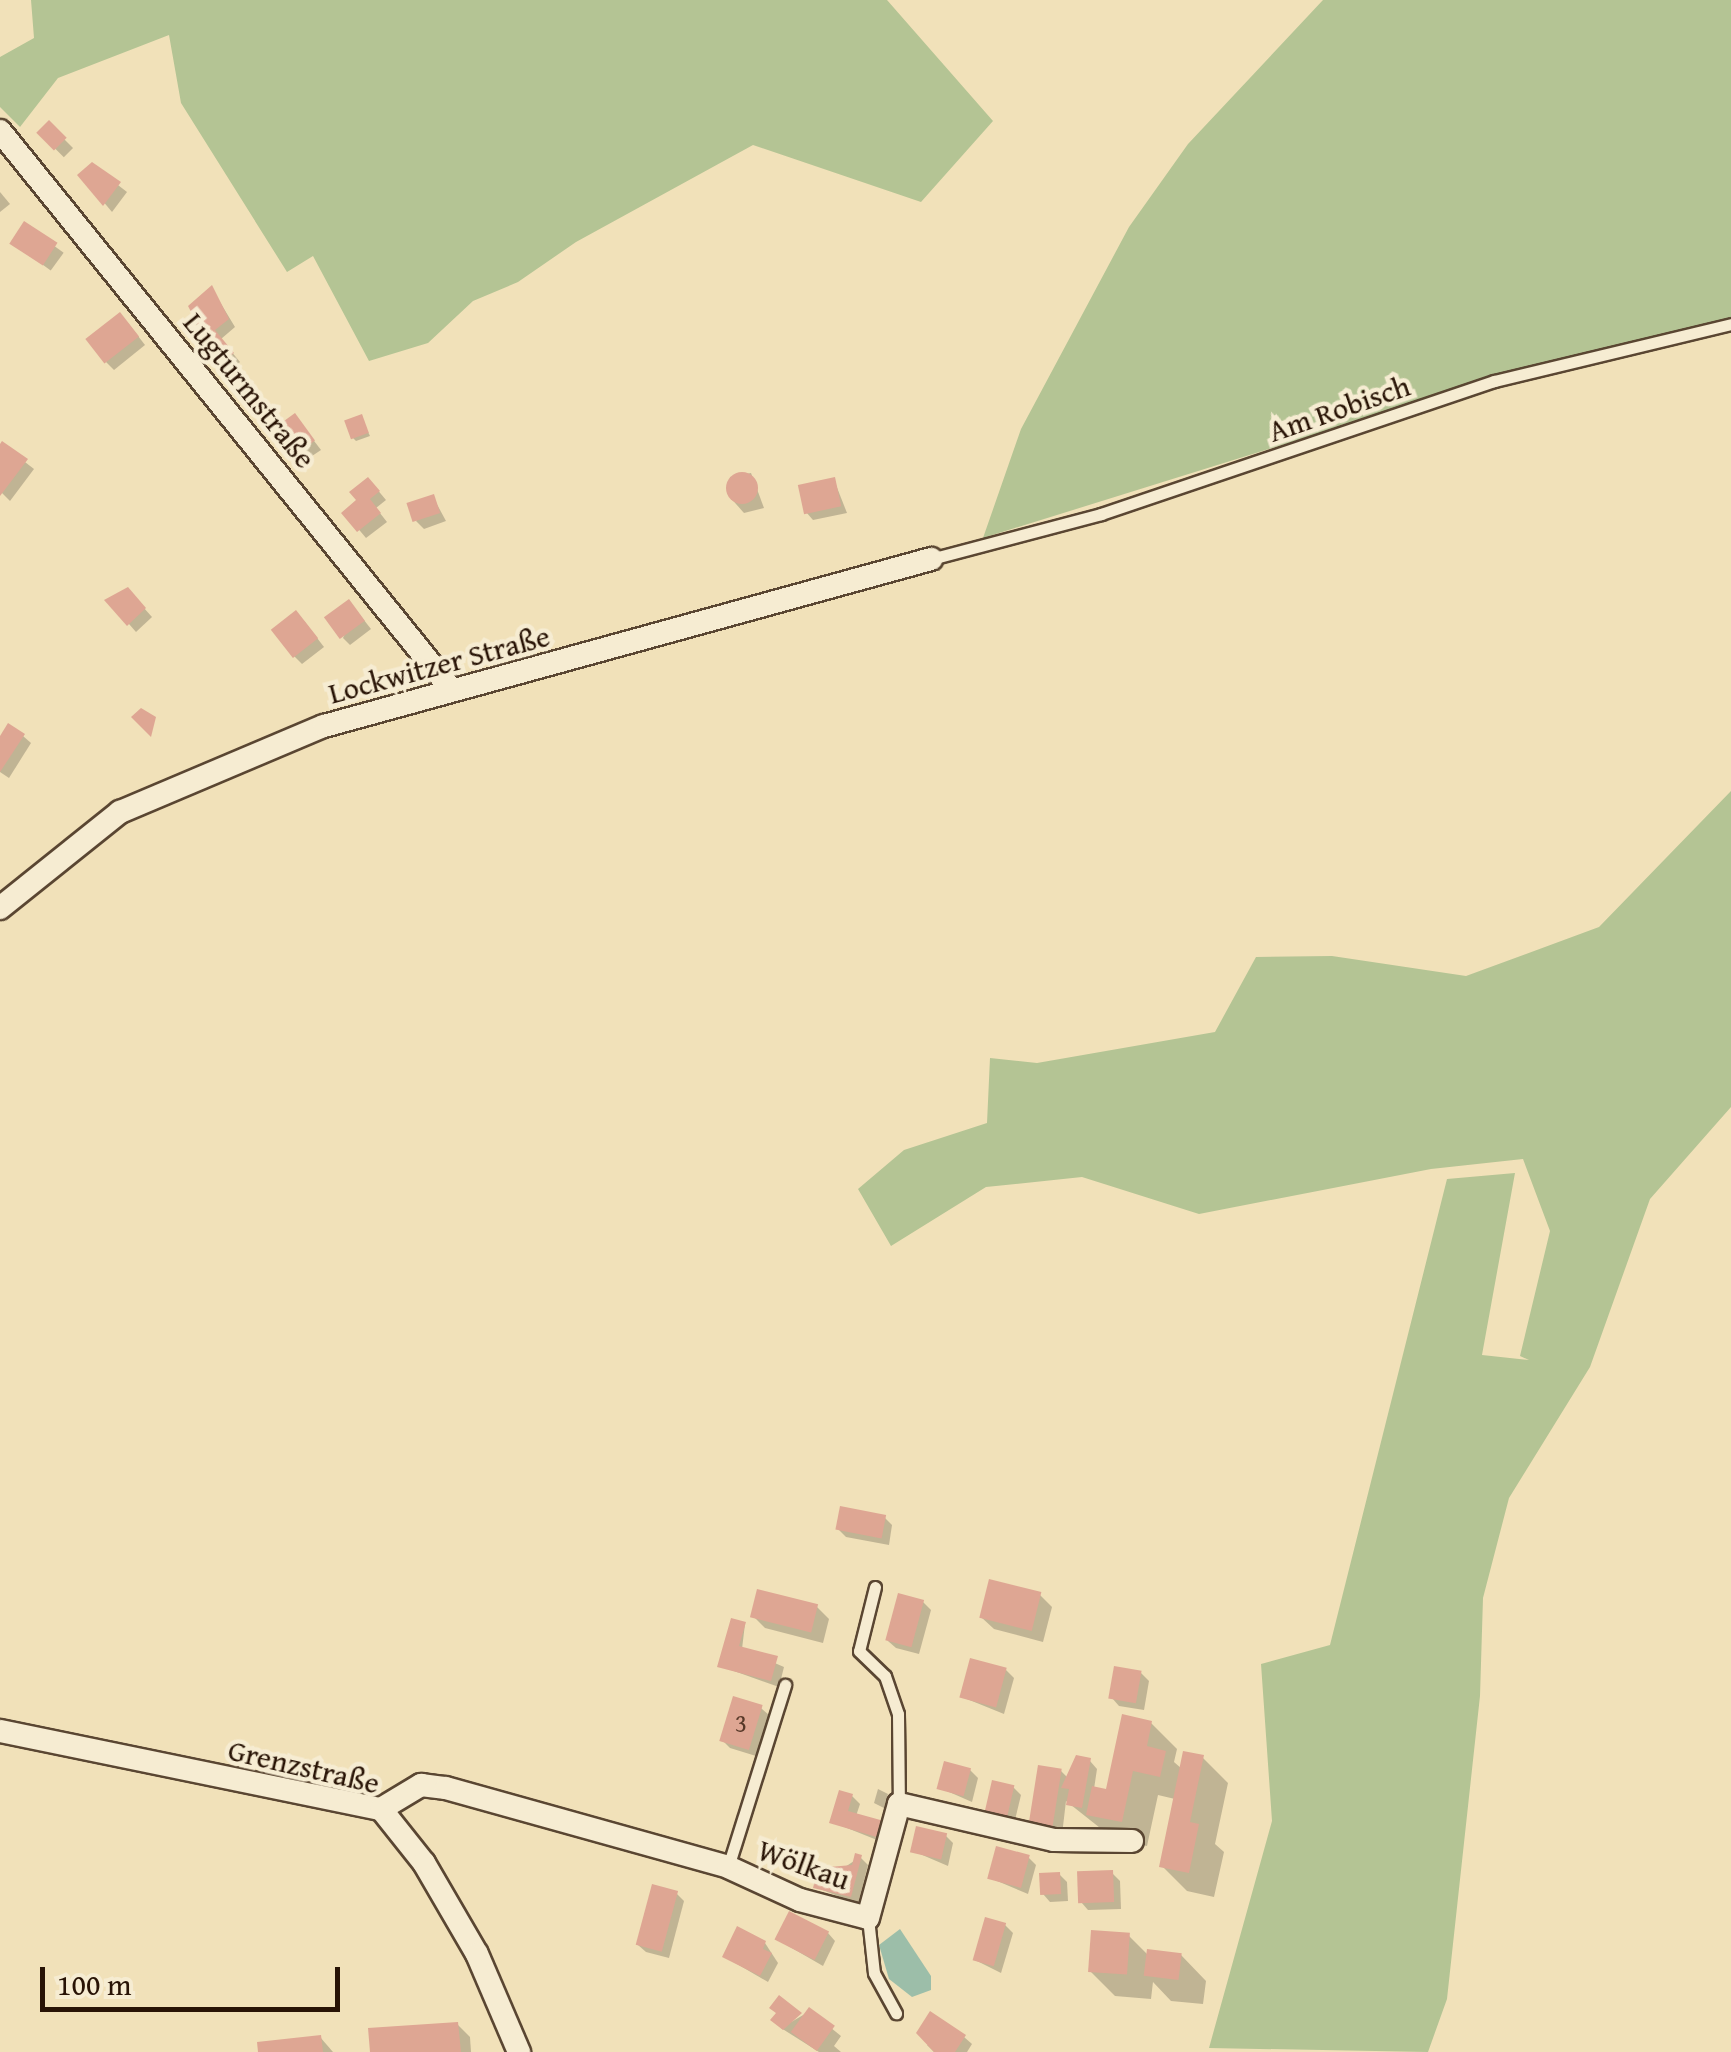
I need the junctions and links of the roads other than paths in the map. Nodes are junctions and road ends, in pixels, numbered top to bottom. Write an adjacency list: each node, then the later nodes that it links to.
1 (0, 131): 4 (street, Lugturmstraße)
2 (1731, 324): 3 (lane, Am Robisch)
3 (931, 559): 4 (street, Lockwitzer Straße)
4 (451, 689): 5 (street, Lockwitzer Straße)
5 (0, 908)
6 (875, 1587): 9 (lane)
7 (786, 1685): 12 (lane)
8 (0, 1731): 10 (street, Grenzstraße)
9 (898, 1804): 11 (street); 13 (street, Wölkau)
10 (382, 1810): 12 (street, Wölkau); 15 (street, Grenzstraße)
11 (1132, 1841)
12 (728, 1867): 13 (street, Wölkau)
13 (868, 1918): 14 (lane)
14 (896, 2013)
15 (519, 2052)

